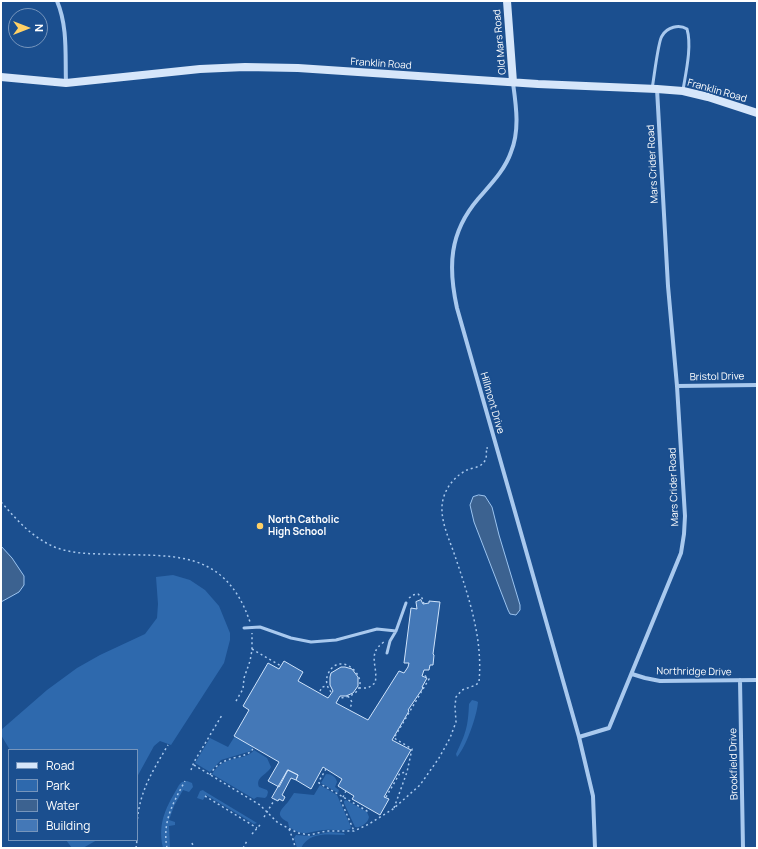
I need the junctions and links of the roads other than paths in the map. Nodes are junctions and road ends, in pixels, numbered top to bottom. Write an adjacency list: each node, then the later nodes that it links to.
1 (57, 1): 5 (street)
2 (507, 1): 4 (street, Old Mars Road)
3 (2, 75): 5 (street, Franklin Road)
4 (513, 82): 5 (street, Franklin Road); 6 (street, Franklin Road); 18 (street, Hillmont Drive)
5 (66, 83)
6 (655, 89): 7 (street, Franklin Road); 7 (lane); 10 (street, Mars Crider Road)
7 (682, 91): 8 (street, Franklin Road)
8 (757, 113)
9 (757, 384): 10 (street, Bristol Drive)
10 (677, 386): 15 (street, Mars Crider Road)
11 (406, 603): 13 (lane)
12 (244, 628): 13 (lane)
13 (396, 631): 14 (lane)
14 (387, 654)
15 (632, 674): 16 (street, Northridge Drive); 18 (street, Mars Crider Road)
16 (740, 680): 17 (street, Northridge Drive); 20 (street, Brookfield Drive)
17 (757, 680)
18 (580, 737): 19 (street)
19 (595, 848)
20 (744, 848)

